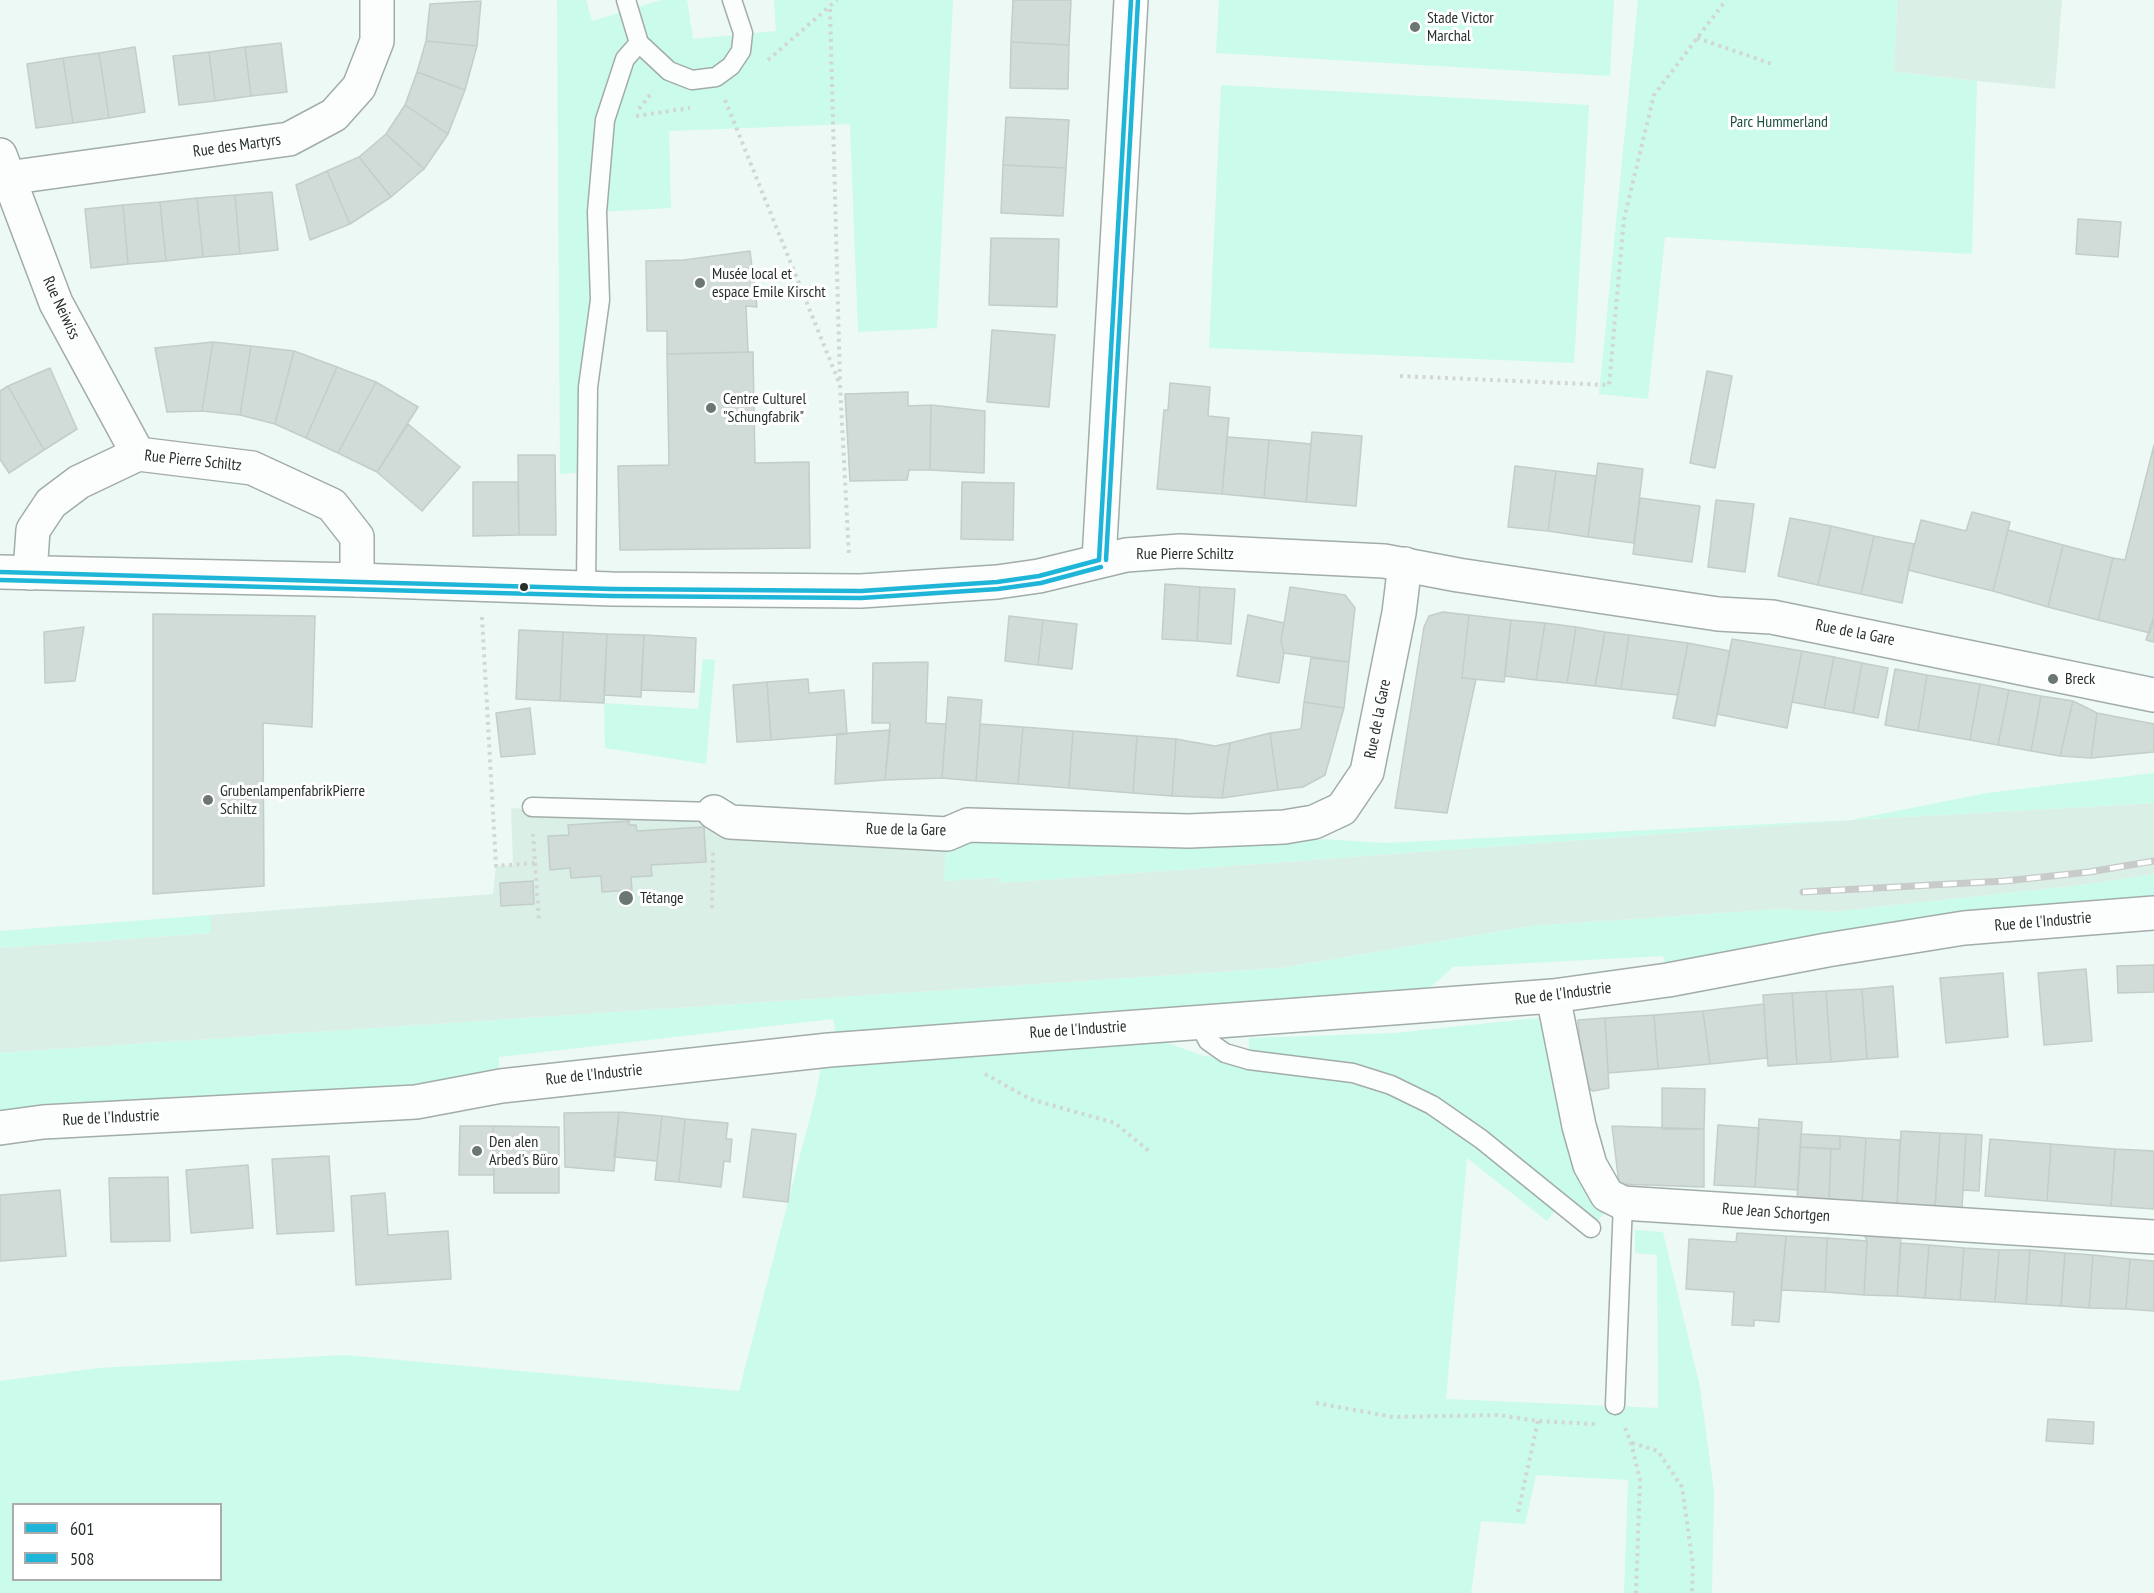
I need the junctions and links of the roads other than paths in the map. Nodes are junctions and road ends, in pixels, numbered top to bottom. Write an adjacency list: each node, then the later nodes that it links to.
1 (377, 0): 6 (street, Rue des Martyrs)
2 (626, 0): 5 (lane)
3 (732, 0): 5 (lane)
4 (1131, 0): 8 (street)
5 (639, 43): 12 (lane)
6 (4, 166): 7 (street, Rue Neiwiss)
7 (138, 454): 10 (street, Rue Pierre Schiltz); 11 (street, Rue Pierre Schiltz)
8 (1099, 560): 9 (street, Rue Pierre Schiltz); 12 (street, Rue Pierre Schiltz)
9 (1405, 564): 13 (street, Rue de la Gare); 15 (street, Rue de la Gare)
10 (15, 573): 11 (street, Rue Pierre Schiltz)
11 (357, 580): 12 (street, Rue Pierre Schiltz)
12 (586, 588)
13 (2154, 695)
14 (532, 807): 15 (lane, Rue de la Gare)
15 (719, 815)
16 (2154, 913): 17 (street, Rue de l'Industrie)
17 (1553, 996): 18 (street, Rue de l'Industrie); 20 (street)
18 (1198, 1022): 19 (street, Rue de l'Industrie); 21 (lane)
19 (0, 1128)
20 (1623, 1203): 22 (street, Rue Jean Schortgen); 23 (lane)
21 (1591, 1228)
22 (2154, 1237)
23 (1615, 1405)

